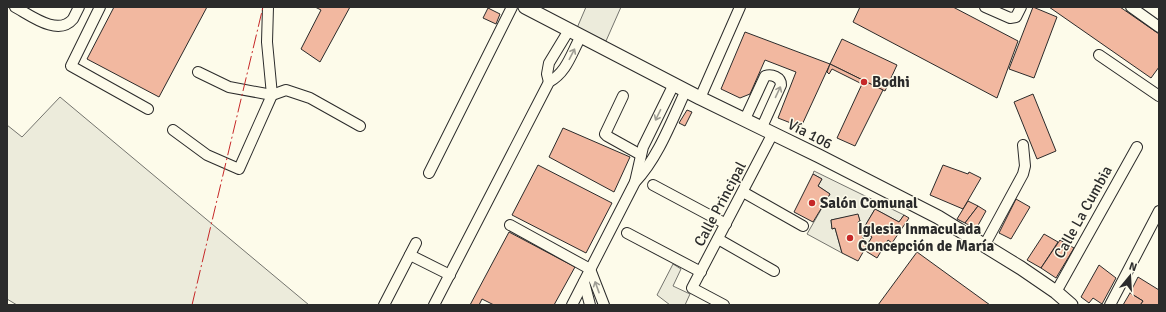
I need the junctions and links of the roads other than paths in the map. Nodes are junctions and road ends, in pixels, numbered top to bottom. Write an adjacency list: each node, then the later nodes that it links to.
1 (15, 7): 2 (street)
2 (79, 7)
3 (100, 7): 23 (street)
4 (268, 7): 19 (street)
5 (512, 7): 31 (street)
6 (525, 7): 12 (main road, Vía 106)
7 (740, 7): 22 (street)
8 (985, 7): 9 (street)
9 (1022, 7)
10 (1131, 7): 11 (street)
11 (1159, 27)
12 (569, 30): 13 (main road, Vía 106); 16 (street)
13 (581, 36): 16 (street, one-way to 13); 17 (main road, Vía 106)
14 (1099, 55): 21 (street)
15 (198, 72): 19 (street)
16 (549, 82): 47 (street)
17 (674, 84): 18 (main road, Vía 106); 30 (street, one-way to 30)
18 (686, 90): 22 (main road, Vía 106); 32 (street)
19 (272, 95): 25 (street); 26 (street)
20 (623, 96): 30 (street)
21 (1159, 96)
22 (700, 98): 24 (main road, Vía 106)
23 (148, 110)
24 (745, 119): 27 (main road, Vía 106); 27 (street, Calle Principal, one-way to 24)
25 (360, 126)
26 (173, 130)
27 (767, 130): 34 (street, Calle Principal); 42 (main road, Vía 106)
28 (1022, 145): 42 (street)
29 (1137, 147): 49 (street, Calle La Cumbia)
30 (641, 155): 32 (street)
31 (429, 173)
32 (635, 182): 44 (street)
33 (653, 185): 36 (street)
34 (743, 192): 36 (street, Calle Principal); 38 (street)
35 (1159, 211): 57 (street)
36 (726, 224): 40 (street, Calle Principal)
37 (510, 225): 44 (street)
38 (803, 226)
39 (627, 233): 46 (street)
40 (718, 239): 45 (street); 46 (street, Calle Principal)
41 (416, 243): 43 (street)
42 (984, 246): 49 (main road, Vía 106)
43 (410, 255): 47 (street); 50 (street)
44 (590, 269): 48 (street); 54 (street, one-way to 44)
45 (774, 271)
46 (700, 272): 55 (street, Calle Principal)
47 (450, 275): 51 (street)
48 (584, 282): 52 (street); 53 (street)
49 (1056, 292): 56 (main road, Vía 106)
50 (384, 305)
51 (434, 305)
52 (572, 305)
53 (590, 305)
54 (604, 305)
55 (724, 305)
56 (1071, 305)
57 (1110, 305)

